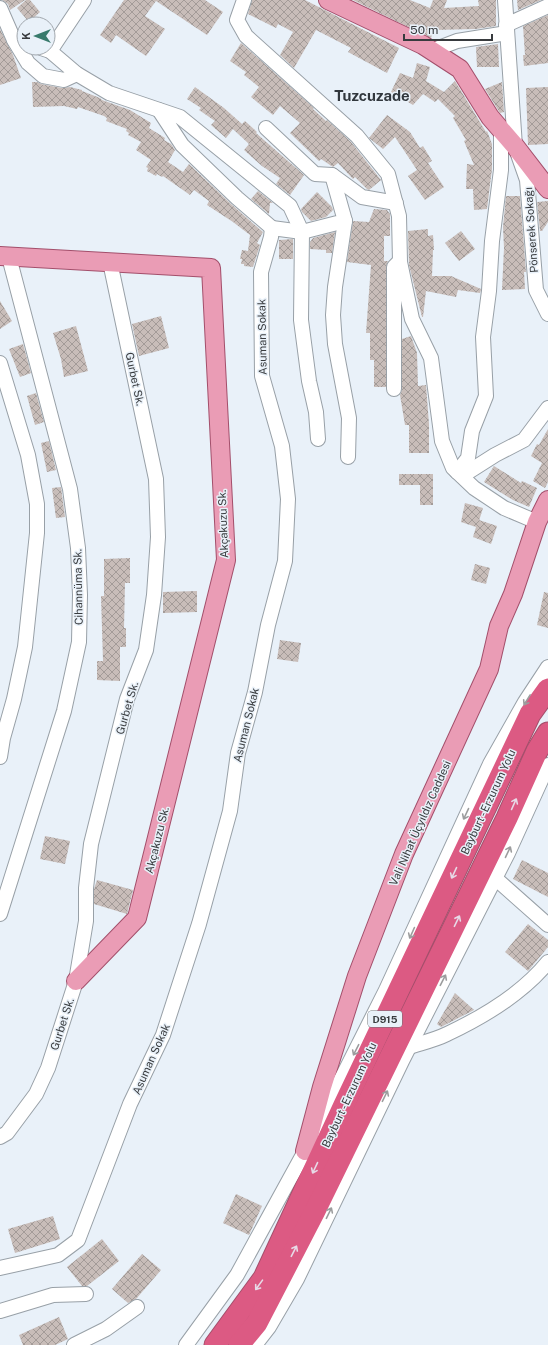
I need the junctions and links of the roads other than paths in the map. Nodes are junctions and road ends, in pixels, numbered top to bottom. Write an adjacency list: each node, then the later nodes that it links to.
1 (84, 0): 9 (street)
2 (244, 0): 20 (street)
3 (328, 0): 10 (main road)
4 (505, 0): 7 (street, Pönserek Sokağı)
5 (548, 6): 7 (street)
6 (0, 8): 8 (street)
7 (506, 29): 10 (street); 17 (street, Pönserek Sokağı)
8 (16, 36)
9 (56, 36)
10 (431, 51): 16 (main road)
11 (25, 56): 13 (street)
12 (55, 56): 13 (street)
13 (77, 74): 14 (street)
14 (159, 110): 22 (street); 23 (street)
15 (266, 128): 18 (street)
16 (501, 131): 17 (main road); 33 (street)
17 (515, 146): 19 (main road); 27 (street, Pönserek Sokağı)
18 (332, 175): 20 (street); 21 (street)
19 (548, 189)
20 (396, 203): 26 (street)
21 (345, 221): 23 (street); 32 (street)
22 (272, 228): 23 (street); 49 (street, Asuman Sokak)
23 (302, 232): 31 (street)
24 (4, 256): 25 (main road, Akçakuzu Sk.); 42 (street, Cihannüma Sk.)
25 (110, 262): 45 (street, Gurbet Sk.); 45 (main road, Akçakuzu Sk.)
26 (400, 262): 29 (street); 33 (street)
27 (548, 314)
28 (0, 363): 39 (street)
29 (394, 389)
30 (548, 408): 33 (street)
31 (318, 439)
32 (348, 457)
33 (459, 474): 35 (street)
34 (548, 500): 35 (main road, Vali Nihat Üçyıldız Caddesi)
35 (536, 522): 48 (main road, Vali Nihat Üçyıldız Caddesi)
36 (548, 667): 48 (street, one-way to 48)
37 (548, 689): 55 (highway, Bayburt - Erzurum Yolu / D915, one-way to 55)
38 (548, 733): 56 (highway, Bayburt - Erzurum Yolu / D915, one-way to 38)
39 (0, 757)
40 (548, 765): 41 (street, one-way to 40)
41 (495, 878): 43 (street); 46 (street, one-way to 41)
42 (0, 914)
43 (548, 925)
44 (548, 962): 46 (street)
45 (76, 981): 47 (street, Gurbet Sk.)
46 (409, 1047): 57 (street, one-way to 46)
47 (0, 1137)
48 (305, 1151): 54 (street)
49 (0, 1268)
50 (86, 1294): 52 (street)
51 (138, 1307): 53 (street)
52 (0, 1311)
53 (74, 1345)
54 (186, 1345)
55 (215, 1345)
56 (239, 1345)
57 (255, 1345)

